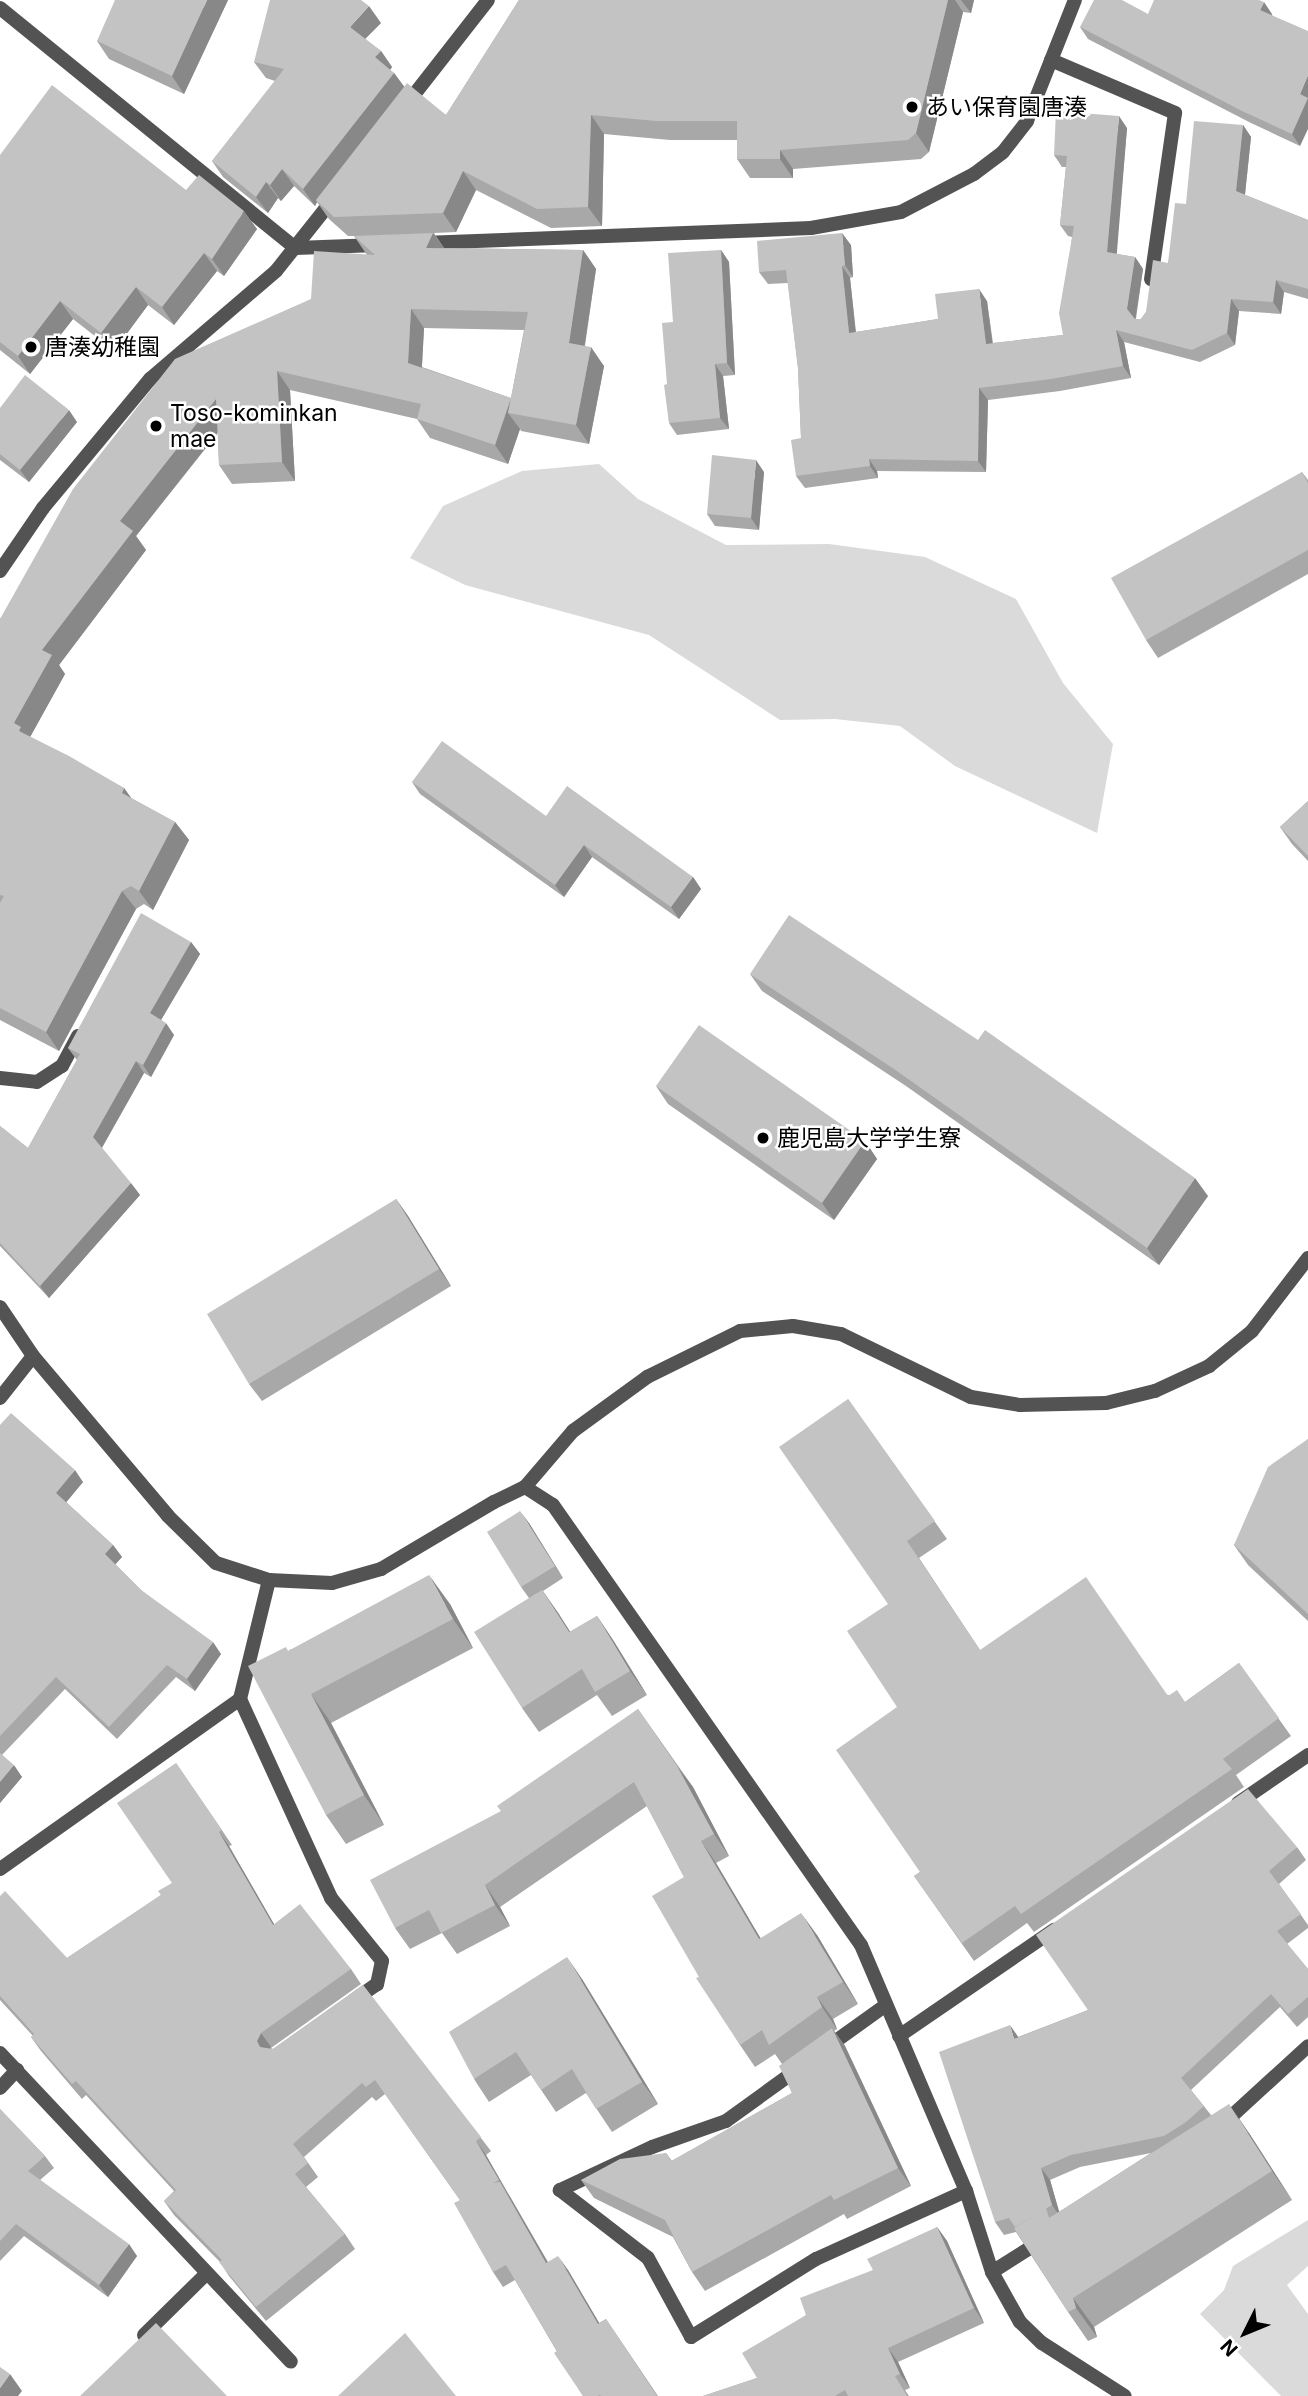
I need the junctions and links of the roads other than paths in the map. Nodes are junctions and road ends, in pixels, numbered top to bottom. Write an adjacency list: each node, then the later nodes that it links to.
1 (488, 0): 5 (street)
2 (1075, 0): 4 (street)
3 (0, 8): 7 (street)
4 (1051, 60): 7 (street); 8 (street)
5 (393, 121)
6 (344, 185): 7 (street)
7 (295, 248): 9 (street)
8 (1149, 296)
9 (0, 571)
10 (87, 1019): 11 (street)
11 (0, 1078)
12 (1308, 1258): 16 (street)
13 (0, 1307): 14 (street)
14 (33, 1356): 15 (street); 17 (street)
15 (0, 1398)
16 (525, 1487): 17 (street); 23 (street)
17 (269, 1580): 18 (street)
18 (240, 1699): 21 (street); 24 (street)
19 (1308, 1755): 20 (street)
20 (1228, 1810)
21 (0, 1869)
22 (1070, 1919): 25 (street)
23 (886, 2005): 25 (street); 31 (street)
24 (344, 2008)
25 (899, 2036): 31 (street)
26 (1308, 2046): 30 (street)
27 (0, 2053): 28 (street)
28 (17, 2070): 29 (street); 34 (street)
29 (0, 2088)
30 (1209, 2136)
31 (966, 2191): 33 (street)
32 (1062, 2229): 33 (street)
33 (992, 2272): 37 (street)
34 (205, 2275): 35 (street); 36 (street)
35 (129, 2349)
36 (291, 2362)
37 (1125, 2396)

